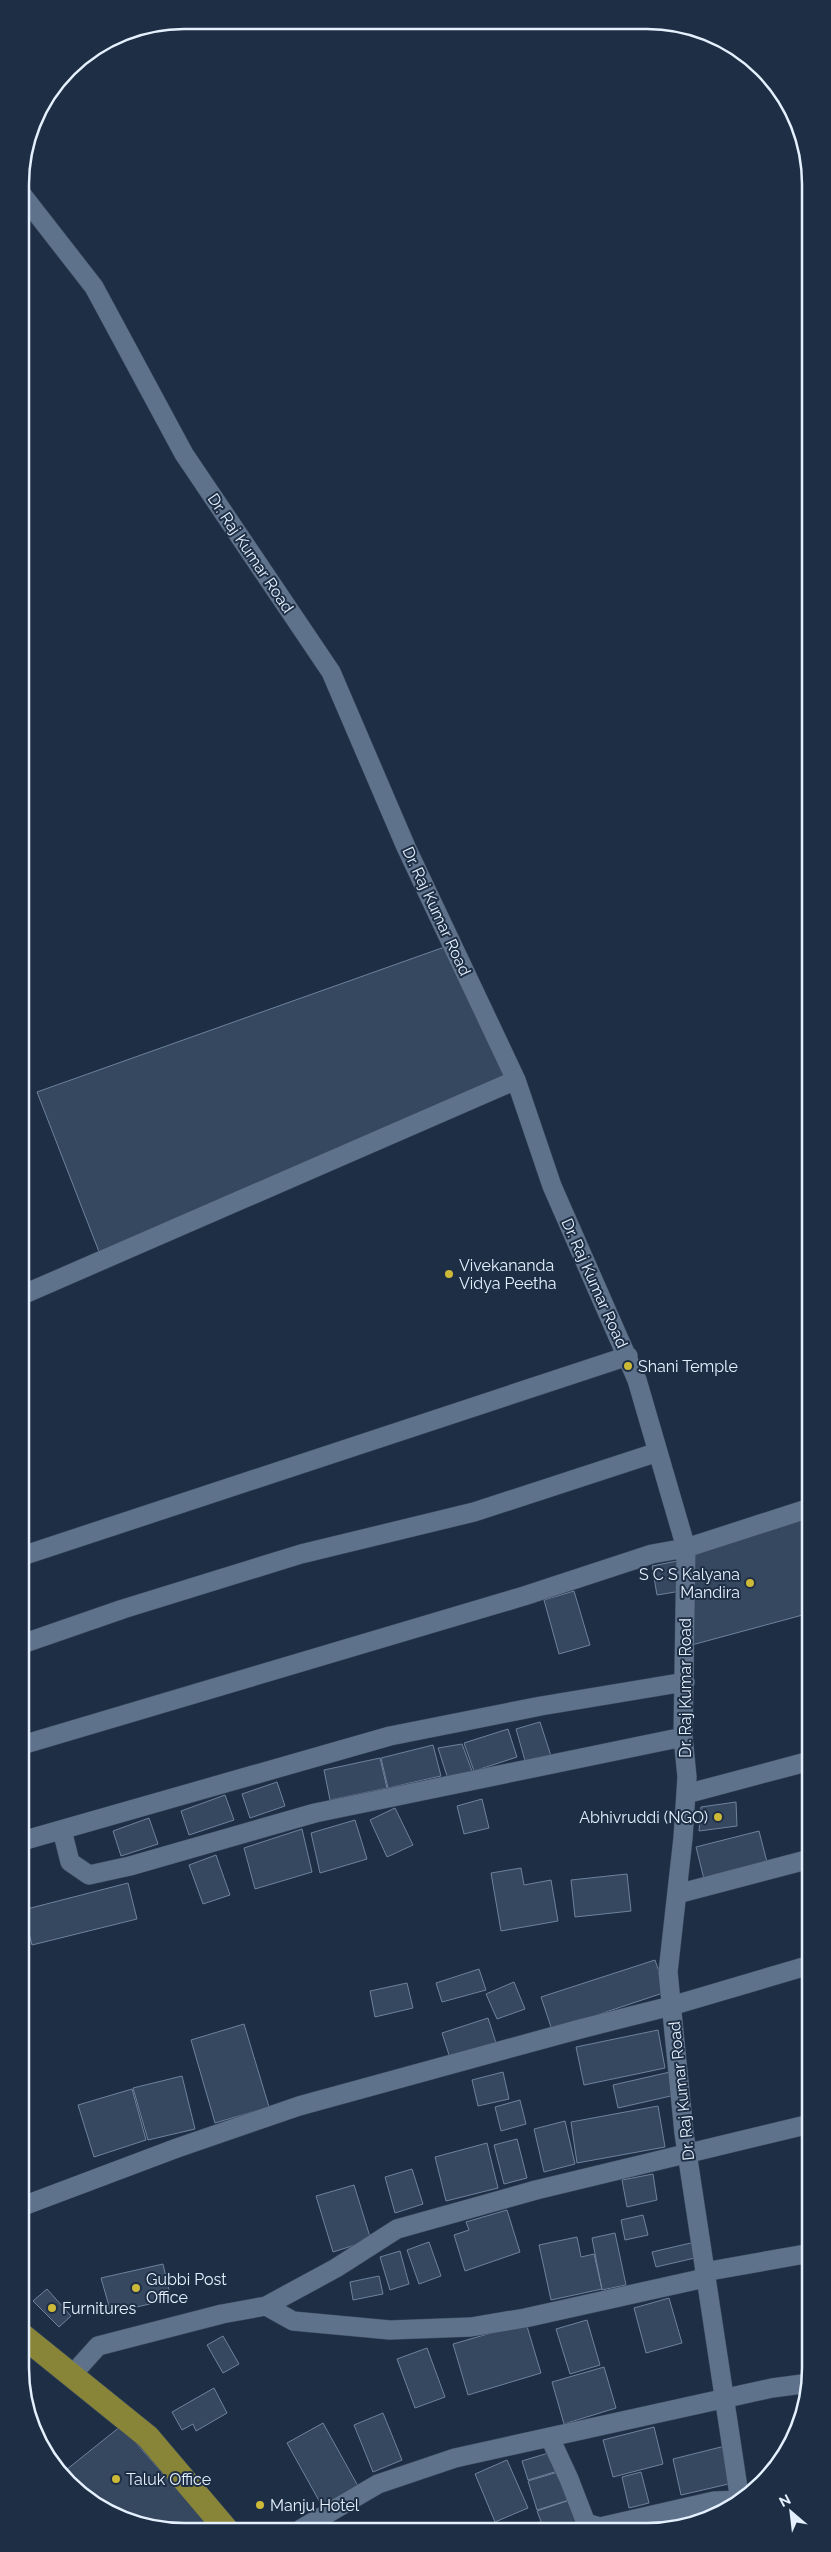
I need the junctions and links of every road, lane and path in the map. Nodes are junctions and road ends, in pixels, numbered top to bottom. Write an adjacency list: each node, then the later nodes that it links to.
1 (29, 204): 2 (street, Dr. Raj Kumar Road)
2 (516, 1080): 3 (street); 4 (street, Dr. Raj Kumar Road)
3 (29, 1292)
4 (628, 1356): 5 (street, Dr. Raj Kumar Road); 8 (street)
5 (658, 1452): 7 (street, Dr. Raj Kumar Road); 9 (street)
6 (802, 1511): 7 (street)
7 (686, 1548): 10 (street, Dr. Raj Kumar Road); 12 (street)
8 (29, 1554)
9 (29, 1642)
10 (684, 1682): 11 (street, Dr. Raj Kumar Road); 15 (street)
11 (683, 1737): 14 (street, Dr. Raj Kumar Road); 15 (street)
12 (29, 1743)
13 (802, 1763): 14 (street)
14 (686, 1794): 18 (street, Dr. Raj Kumar Road)
15 (62, 1830): 16 (street)
16 (29, 1839)
17 (802, 1861): 18 (street)
18 (677, 1894): 20 (street, Dr. Raj Kumar Road)
19 (802, 1968): 20 (street)
20 (671, 2006): 22 (street, Dr. Raj Kumar Road); 23 (street)
21 (802, 2126): 22 (street)
22 (687, 2153): 25 (street, Dr. Raj Kumar Road); 26 (street)
23 (29, 2204)
24 (802, 2255): 25 (street)
25 (705, 2275): 26 (street); 30 (street, Dr. Raj Kumar Road)
26 (266, 2306): 28 (street)
27 (29, 2341): 28 (main road)
28 (72, 2375): 34 (main road)
29 (801, 2384): 30 (street)
30 (724, 2399): 31 (street); 32 (street, Dr. Raj Kumar Road)
31 (550, 2438): 35 (street); 36 (street)
32 (739, 2493)
33 (728, 2501): 37 (street)
34 (221, 2523)
35 (311, 2523)
36 (586, 2523)
37 (618, 2523)

